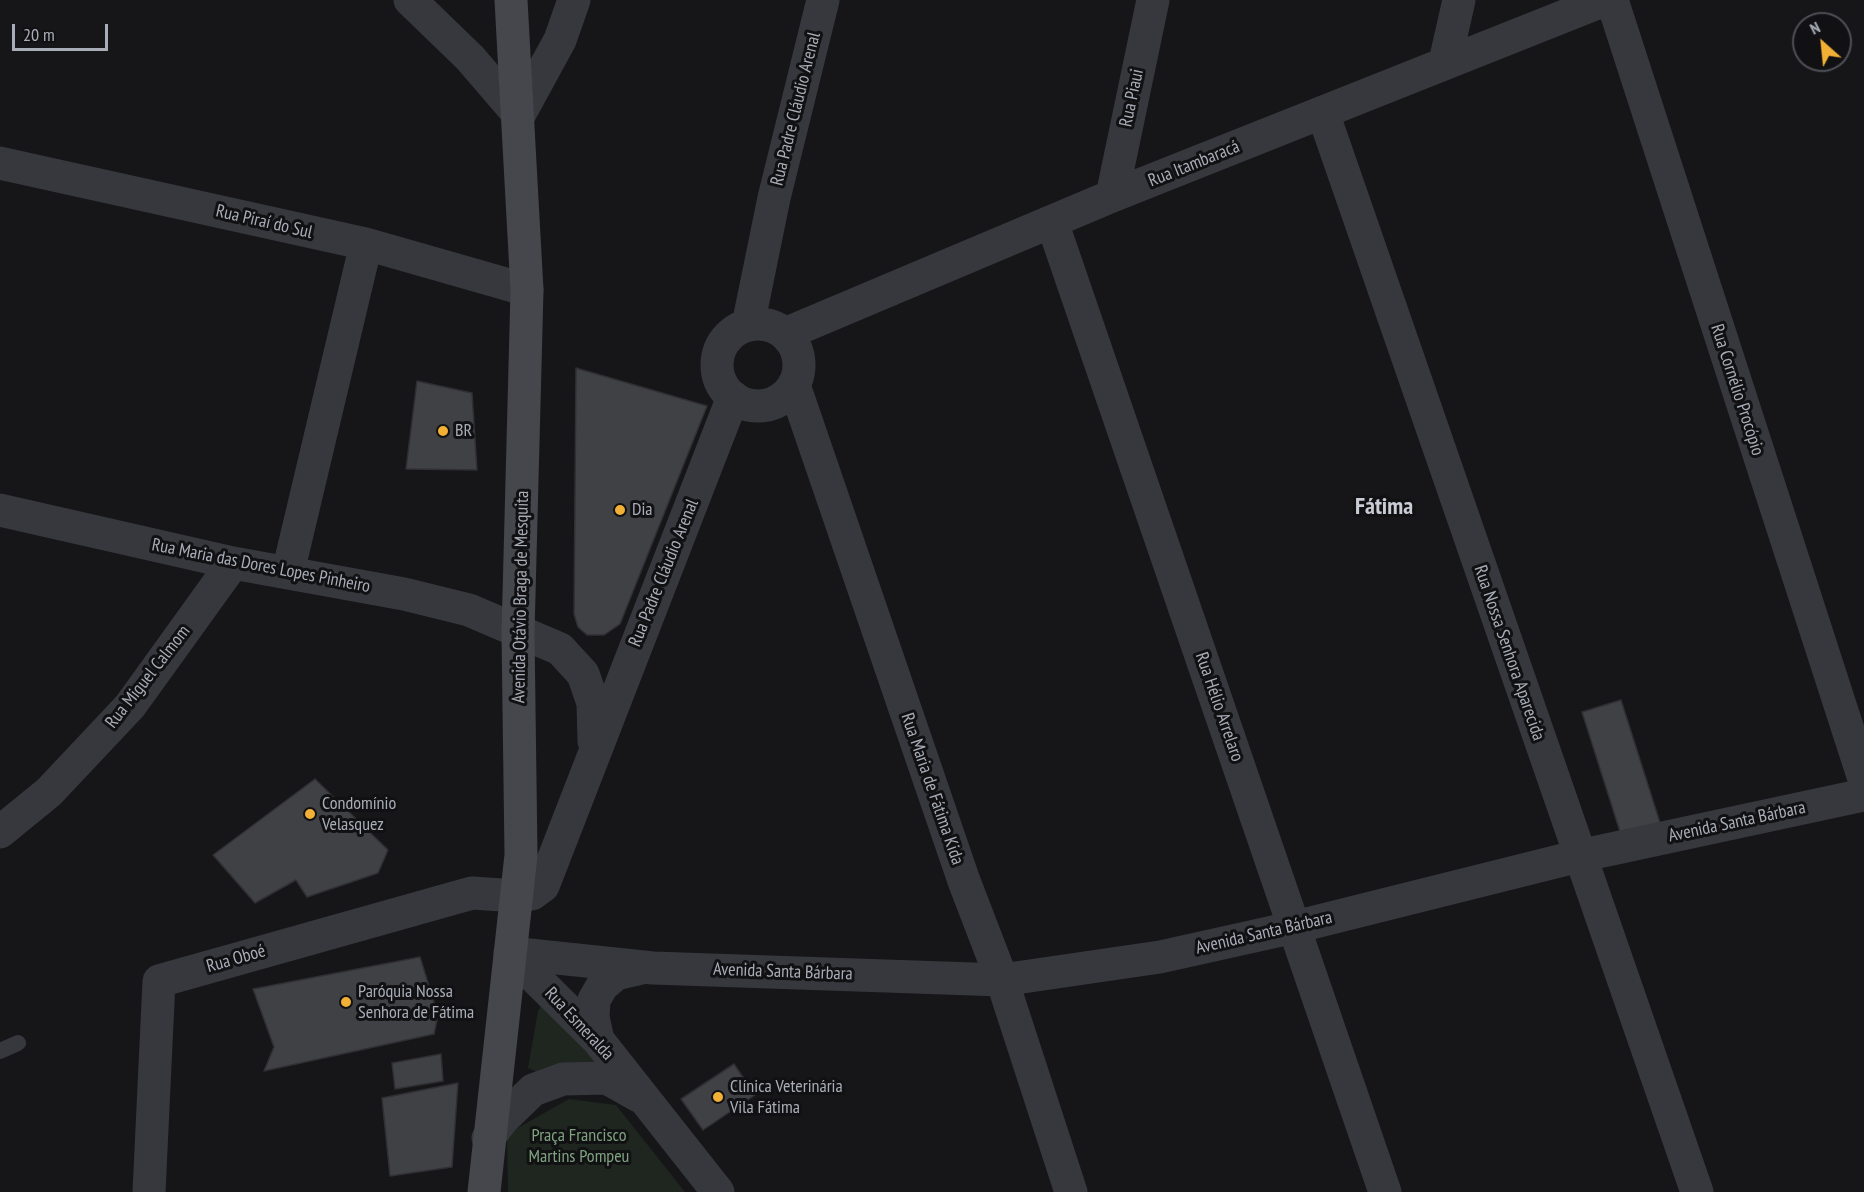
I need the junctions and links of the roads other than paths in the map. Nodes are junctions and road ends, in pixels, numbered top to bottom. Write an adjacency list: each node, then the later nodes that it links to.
1 (410, 0): 11 (street)
2 (511, 0): 11 (main road, Avenida Otávio Braga de Mesquita)
3 (574, 0): 11 (street)
4 (823, 0): 17 (street, Rua Padre Cláudio Arenal)
5 (1152, 0): 13 (street, Rua Piaui)
6 (1459, 0): 9 (street)
7 (1605, 0): 9 (street, Rua Itambaracá)
8 (1612, 0): 26 (street, Rua Cornélio Procópio)
9 (1445, 62): 10 (street, Rua Itambaracá)
10 (1323, 112): 13 (street, Rua Itambaracá); 29 (street, Rua Nossa Senhora Aparecida)
11 (519, 115): 16 (main road, Avenida Otávio Braga de Mesquita)
12 (0, 163): 15 (street, Rua Piraí do Sul)
13 (1112, 196): 14 (street, Rua Itambaracá)
14 (1052, 222): 18 (street, Rua Itambaracá); 31 (street, Rua Hélio Arrelaro)
15 (366, 244): 16 (street, Rua Piraí do Sul); 23 (street)
16 (526, 290): 24 (main road, Avenida Otávio Braga de Mesquita)
17 (748, 325): 18 (street); 20 (street)
18 (785, 334): 19 (street)
19 (794, 385): 20 (street); 34 (street, Rua Maria de Fátima Kida)
20 (734, 397): 25 (street, Rua Padre Cláudio Arenal)
21 (0, 510): 22 (street, Rua Maria das Dores Lopes Pinheiro)
22 (233, 562): 23 (street, Rua Maria das Dores Lopes Pinheiro); 28 (street, Rua Miguel Calmom)
23 (288, 572): 24 (street, Rua Maria das Dores Lopes Pinheiro)
24 (518, 633): 25 (street, Rua Padre Cláudio Arenal); 30 (main road, Avenida Otávio Braga de Mesquita)
25 (595, 748): 30 (street, Rua Padre Cláudio Arenal)
26 (1864, 779)
27 (1864, 795): 29 (street, Avenida Santa Bárbara)
28 (0, 832)
29 (1579, 856): 31 (street, Avenida Santa Bárbara); 45 (street, Rua Nossa Senhora Aparecida)
30 (518, 896): 32 (main road, Avenida Otávio Braga de Mesquita); 40 (street, Rua Oboé)
31 (1294, 927): 34 (street, Avenida Santa Bárbara); 44 (street, Rua Hélio Arrelaro)
32 (510, 953): 33 (street, Avenida Santa Bárbara); 35 (street, Rua Esmeralda); 39 (main road, Avenida Otávio Braga de Mesquita)
33 (653, 968): 34 (street, Avenida Santa Bárbara); 35 (street, Avenida Santa Bárbara)
34 (1002, 980): 43 (street, Rua Maria de Fátima Kida)
35 (598, 1040): 38 (street, Rua Esmeralda)
36 (18, 1043): 37 (lane)
37 (0, 1051)
38 (643, 1099): 39 (street, Rua Esmeralda); 42 (street, Rua Esmeralda)
39 (488, 1138): 41 (main road, Avenida Otávio Braga de Mesquita)
40 (149, 1192)
41 (484, 1192)
42 (718, 1192)
43 (1071, 1192)
44 (1385, 1192)
45 (1697, 1192)

